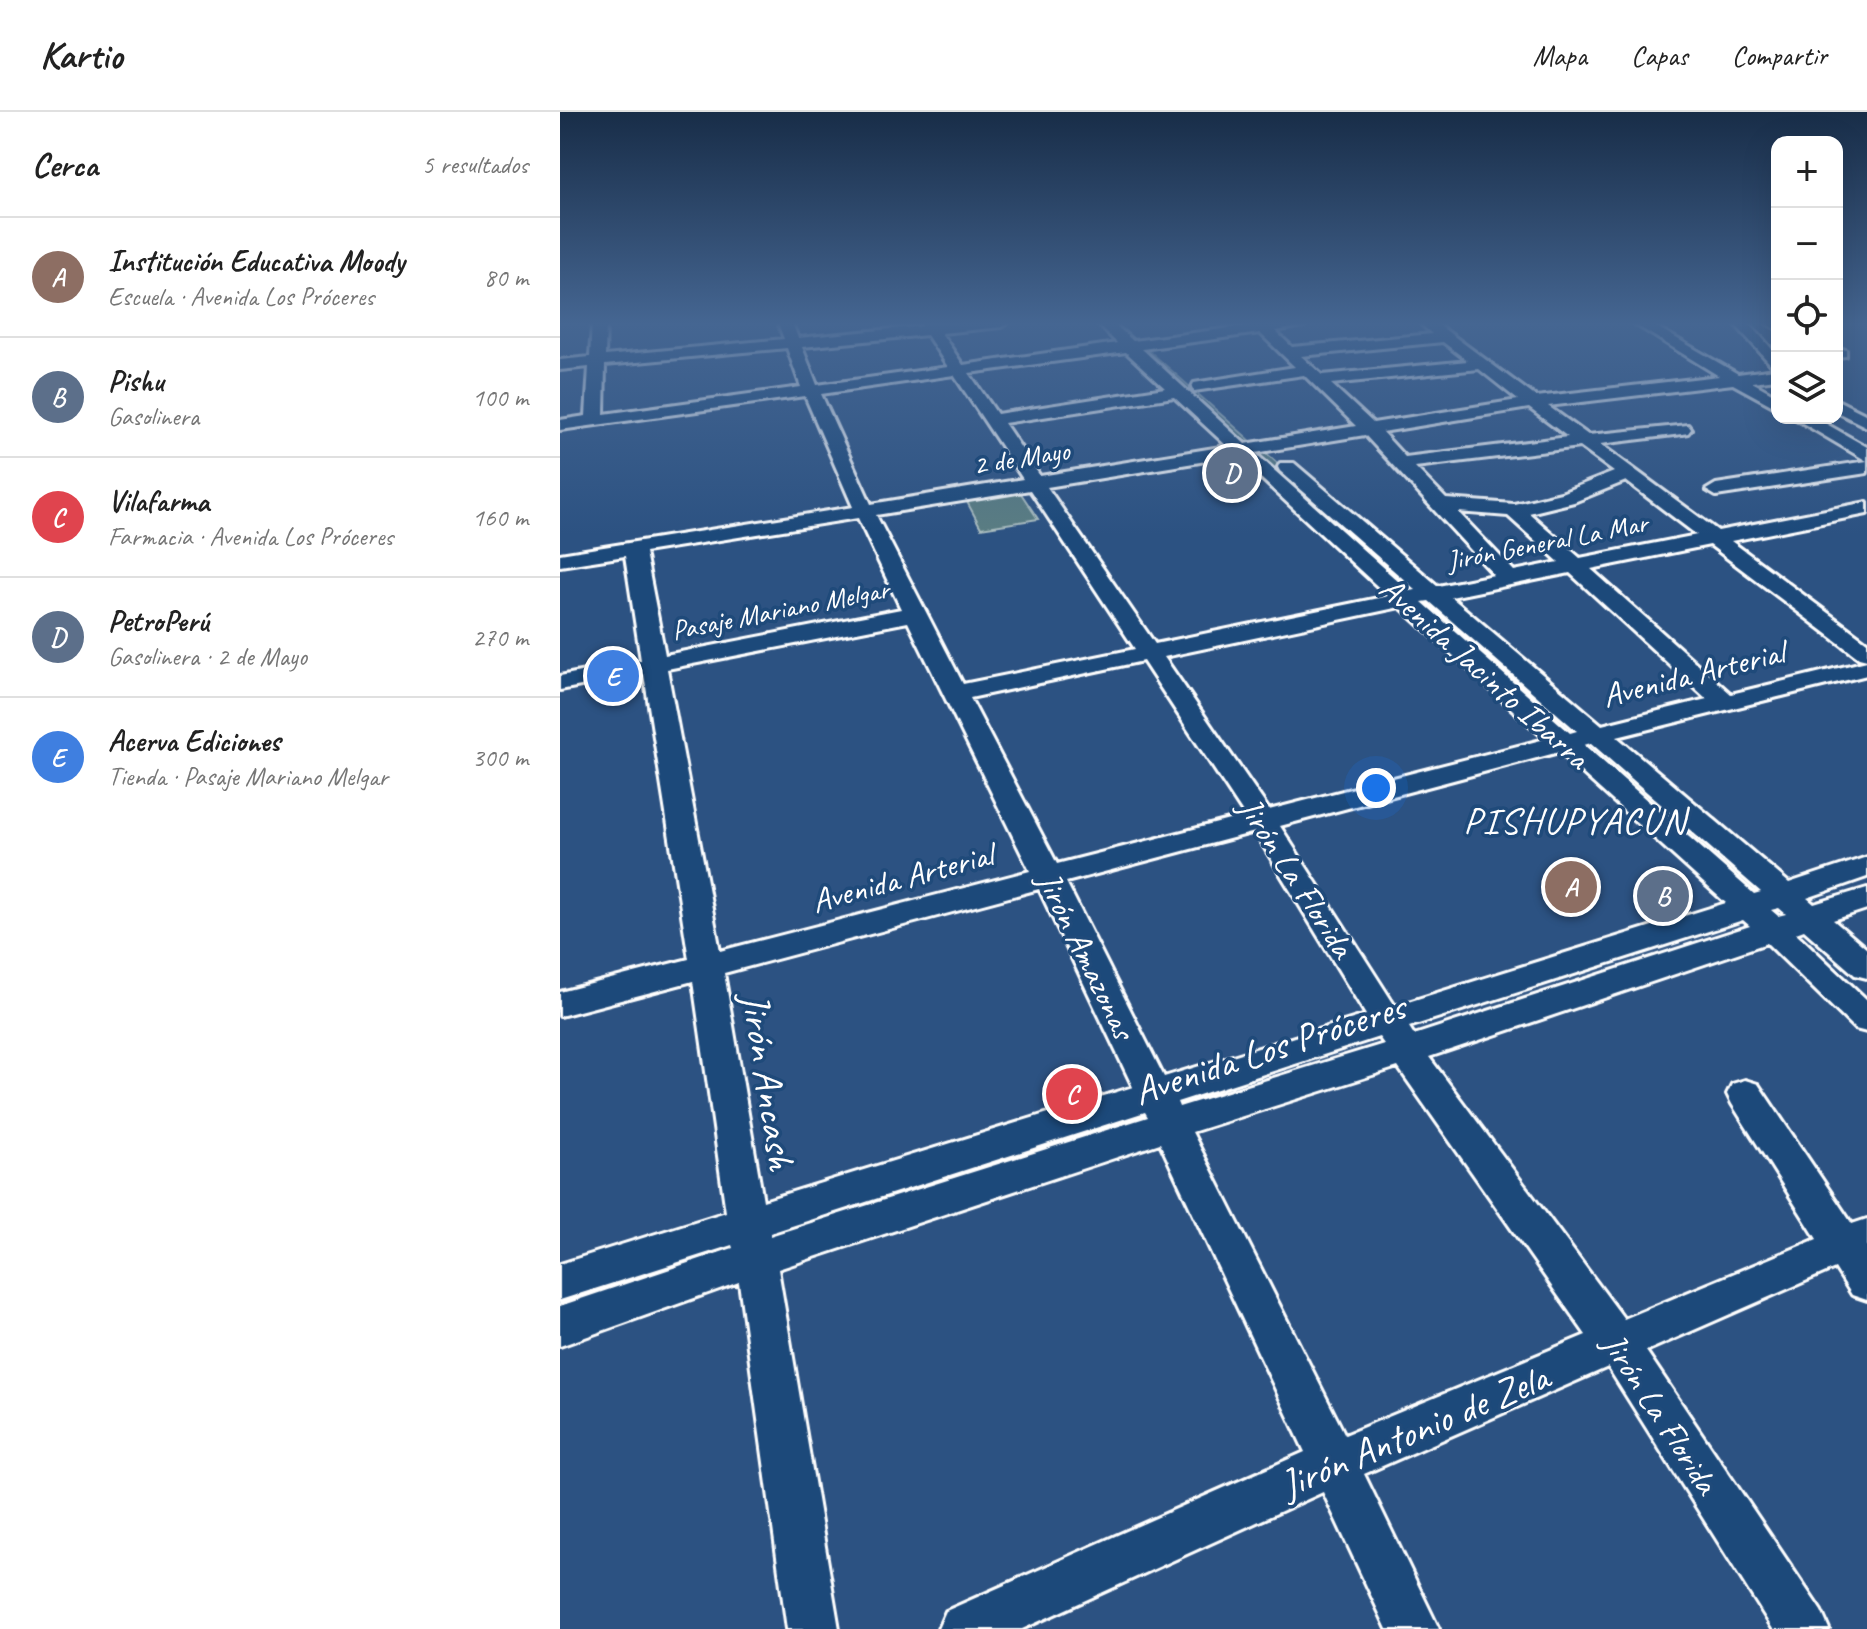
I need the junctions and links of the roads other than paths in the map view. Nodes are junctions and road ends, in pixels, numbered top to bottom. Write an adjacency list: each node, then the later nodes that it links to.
1 (596, 394): 12 (street)
2 (783, 394): 12 (street)
3 (812, 394): 32 (street, Jirón Amazonas)
4 (974, 394): 13 (street, Jirón La Florida)
5 (1159, 394): 13 (street)
6 (1194, 394): 20 (street, Avenida Jacinto Ibarra)
7 (1333, 394): 17 (street)
8 (1524, 394): 10 (street)
9 (1603, 394): 10 (street, 2 de Mayo)
10 (1535, 402): 17 (street, 2 de Mayo); 19 (street)
11 (1843, 408): 14 (street)
12 (595, 420): 16 (street)
13 (992, 420): 25 (street, Jirón La Florida)
14 (1867, 422)
15 (1813, 424): 21 (street)
16 (560, 425)
17 (1368, 428): 20 (street, 2 de Mayo); 22 (street)
18 (1682, 429): 19 (street)
19 (1584, 440): 22 (street); 24 (street)
20 (1252, 447): 25 (street, 2 de Mayo); 26 (street, Avenida Jacinto Ibarra); 28 (street, Avenida Jacinto Ibarra)
21 (1867, 455)
22 (1401, 463): 29 (street)
23 (1867, 467): 27 (street)
24 (1630, 473): 31 (street); 33 (street)
25 (1034, 483): 32 (street, 2 de Mayo); 41 (street, Jirón La Florida)
26 (1312, 488): 28 (street); 38 (street, Avenida Jacinto Ibarra)
27 (1716, 490)
28 (1286, 492): 39 (street, Avenida Jacinto Ibarra)
29 (1441, 505): 31 (street); 37 (street)
30 (1867, 508): 33 (street, Jirón General La Mar)
31 (1514, 510): 36 (street)
32 (866, 511): 34 (street, 2 de Mayo); 40 (street, Jirón Amazonas)
33 (1716, 539): 36 (street, Jirón General La Mar); 42 (street)
34 (634, 548): 35 (street, 2 de Mayo); 43 (street, Jirón Ancash)
35 (560, 560)
36 (1576, 566): 37 (street, Jirón General La Mar); 47 (street)
37 (1509, 578): 38 (street, Jirón General La Mar)
38 (1435, 593): 39 (street, Jirón General La Mar); 48 (street, Avenida Jacinto Ibarra)
39 (1405, 599): 41 (street, Jirón General La Mar); 49 (street, Avenida Jacinto Ibarra)
40 (917, 613): 43 (street, Pasaje Mariano Melgar); 46 (street, Jirón Amazonas)
41 (1147, 653): 46 (street, Jirón General La Mar); 50 (street, Jirón La Florida)
42 (1867, 653)
43 (654, 665): 45 (street, Pasaje Mariano Melgar); 56 (street, Jirón Ancash)
44 (1867, 668): 47 (street, Avenida Arterial)
45 (560, 683)
46 (957, 693): 52 (street, Jirón Amazonas)
47 (1726, 703): 48 (street, Avenida Arterial)
48 (1596, 734): 49 (street, Avenida Arterial); 54 (street, Avenida Jacinto Ibarra)
49 (1564, 743): 50 (street, Avenida Arterial); 55 (street, Avenida Jacinto Ibarra)
50 (1262, 820): 52 (street, Avenida Arterial); 60 (street, Jirón La Florida)
51 (1867, 867): 54 (street, Avenida Los Próceres)
52 (1047, 875): 56 (street, Avenida Arterial); 62 (street, Jirón Amazonas)
53 (1867, 898): 54 (street, Avenida Los Próceres)
54 (1796, 906): 55 (street, Avenida Los Próceres); 57 (street, Avenida Jacinto Ibarra)
55 (1761, 919): 59 (street, Avenida Jacinto Ibarra); 60 (street, Avenida Los Próceres)
56 (707, 967): 58 (street, Avenida Arterial); 63 (street, Jirón Ancash)
57 (1867, 967)
58 (560, 1004)
59 (1867, 1020)
60 (1397, 1035): 62 (street, Avenida Los Próceres); 68 (street, Jirón La Florida)
61 (1745, 1094): 64 (street)
62 (1163, 1110): 63 (street, Avenida Los Próceres); 65 (street, Avenida Los Próceres); 69 (street, Jirón Amazonas)
63 (747, 1223): 65 (street, Jirón Ancash); 66 (street, Avenida Los Próceres)
64 (1859, 1255): 68 (street, Jirón Antonio de Zela)
65 (756, 1258): 67 (street, Avenida Los Próceres); 70 (street, Jirón Ancash)
66 (560, 1282)
67 (560, 1326)
68 (1617, 1344): 69 (street, Jirón Antonio de Zela); 73 (street, Jirón La Florida)
69 (1334, 1463): 71 (street, Jirón Antonio de Zela); 72 (street, Jirón Amazonas)
70 (813, 1629)
71 (964, 1629)
72 (1413, 1629)
73 (1803, 1629)

